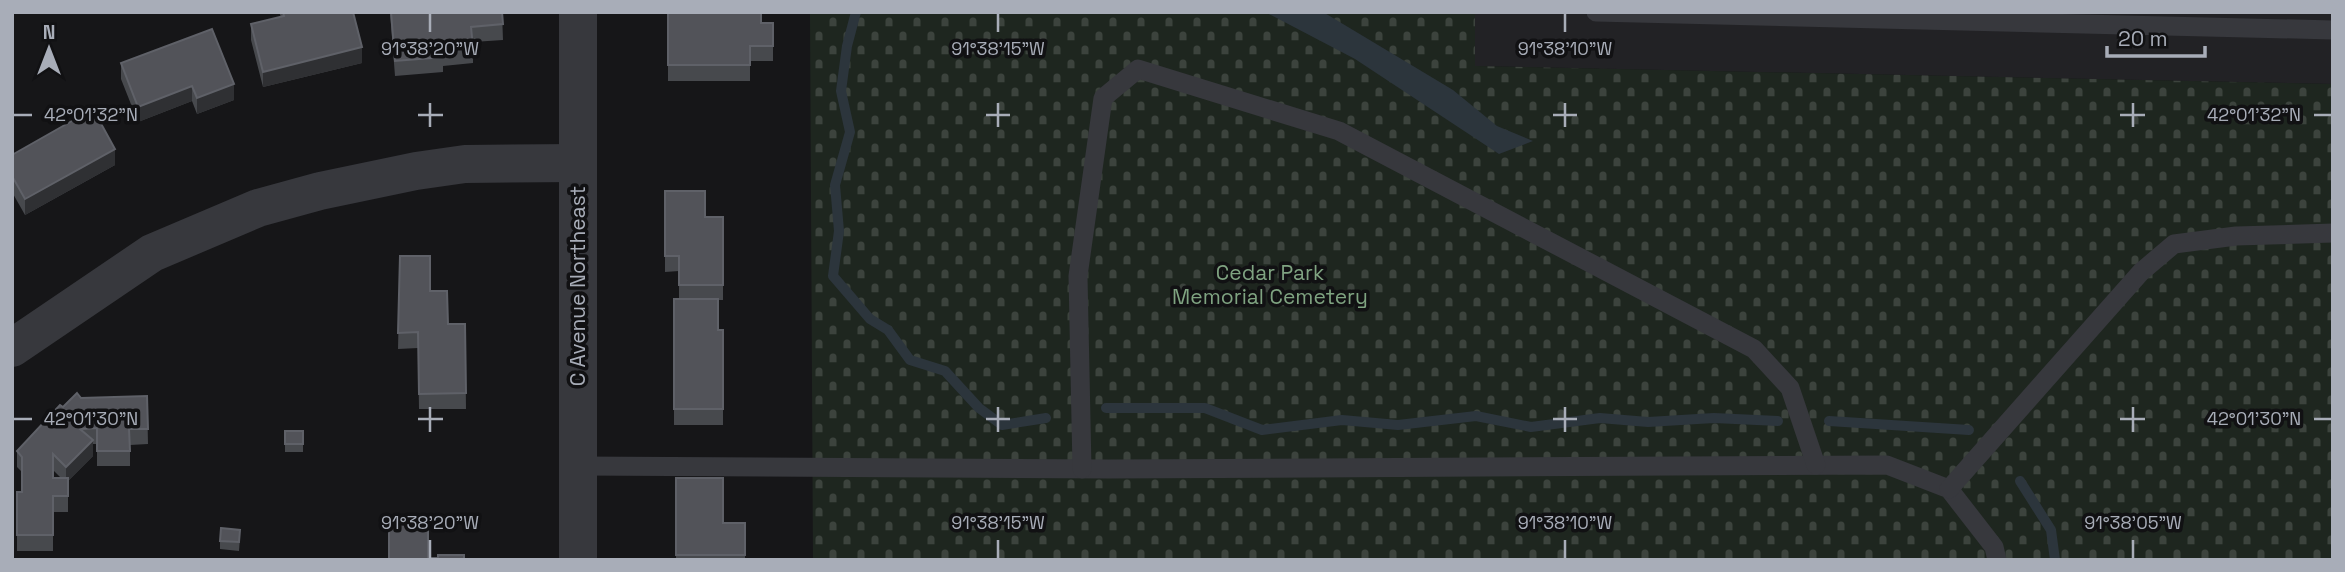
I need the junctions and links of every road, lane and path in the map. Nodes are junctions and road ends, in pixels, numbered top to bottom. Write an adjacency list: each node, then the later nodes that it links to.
1 (578, 12): 4 (street, C Avenue Northeast)
2 (1596, 12): 3 (lane)
3 (2333, 30)
4 (578, 163): 6 (street); 8 (street, C Avenue Northeast)
5 (2333, 233): 10 (lane)
6 (12, 348)
7 (1816, 465): 9 (lane); 9 (lane); 10 (lane)
8 (578, 466): 9 (lane); 11 (street, C Avenue Northeast)
9 (1082, 469)
10 (1949, 489): 12 (lane)
11 (578, 560)
12 (1997, 560)

